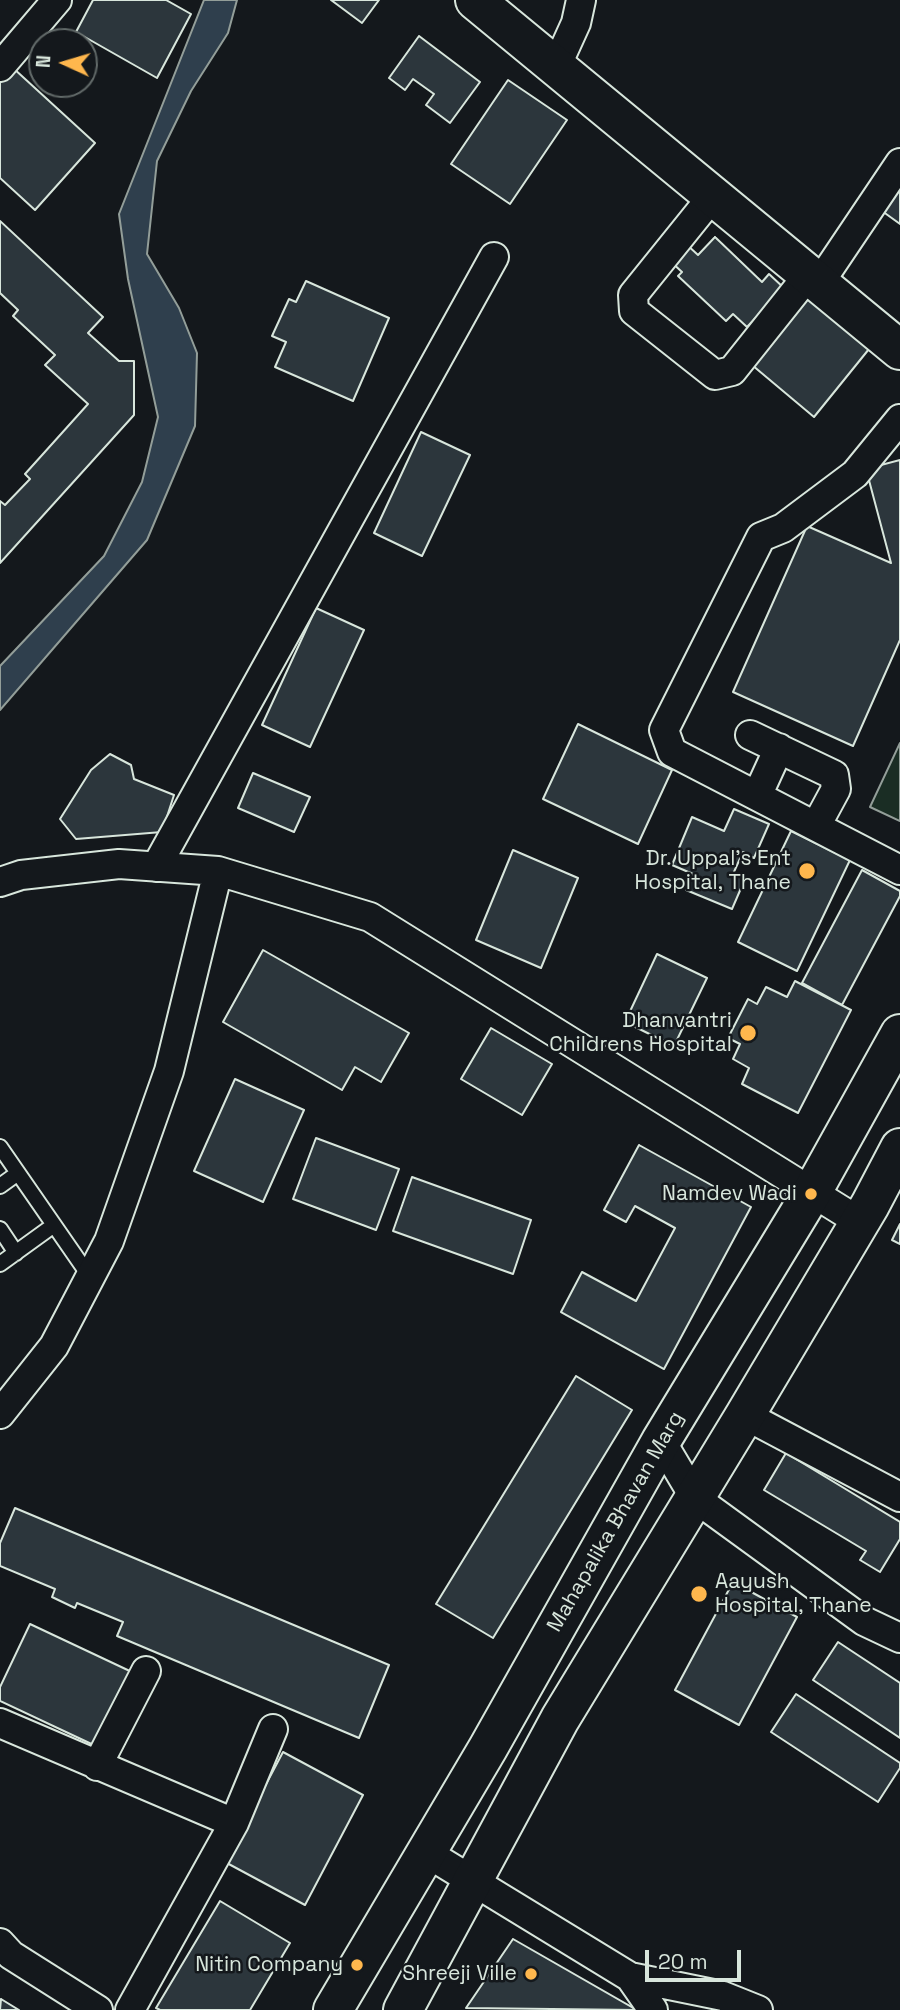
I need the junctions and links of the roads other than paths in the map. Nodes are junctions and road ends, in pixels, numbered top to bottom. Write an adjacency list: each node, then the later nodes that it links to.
1 (57, 0): 4 (street)
2 (475, 0): 5 (main road)
3 (581, 0): 5 (street)
4 (0, 67)
5 (556, 67): 7 (main road)
6 (900, 163): 9 (street)
7 (712, 197): 9 (main road); 9 (street)
8 (494, 257): 16 (street)
9 (815, 278): 10 (main road)
10 (900, 350)
11 (900, 419): 14 (street)
12 (750, 734): 13 (street)
13 (779, 748): 14 (street); 15 (street)
14 (757, 796): 15 (street)
15 (816, 826): 17 (street)
16 (156, 867): 18 (street); 19 (street)
17 (900, 870)
18 (218, 871): 25 (street); 31 (street)
19 (0, 882)
20 (900, 1034): 25 (main road, Mahapalika Bhavan Marg)
21 (0, 1147): 23 (lane)
22 (900, 1148): 26 (main road)
23 (18, 1173): 24 (lane); 27 (lane)
24 (0, 1186)
25 (811, 1194): 26 (street); 34 (main road, Mahapalika Bhavan Marg)
26 (860, 1222): 33 (main road)
27 (54, 1225): 29 (lane); 31 (lane)
28 (0, 1229): 29 (lane)
29 (16, 1252): 30 (lane)
30 (0, 1264)
31 (90, 1277): 32 (street)
32 (0, 1414)
33 (746, 1415): 35 (street); 36 (main road)
34 (661, 1441): 36 (street); 41 (main road, Mahapalika Bhavan Marg)
35 (900, 1497)
36 (695, 1498): 37 (street); 43 (main road)
37 (900, 1638)
38 (146, 1671): 42 (street)
39 (0, 1723): 42 (street)
40 (273, 1729): 44 (street)
41 (488, 1748): 43 (main road); 45 (main road, Mahapalika Bhavan Marg)
42 (97, 1766): 44 (street)
43 (533, 1768): 46 (main road)
44 (234, 1823): 50 (street)
45 (427, 1853): 46 (street); 51 (main road, Mahapalika Bhavan Marg)
46 (471, 1880): 48 (street); 52 (main road)
47 (4, 1955): 49 (street)
48 (629, 1977): 53 (street); 54 (street)
49 (98, 2010)
50 (130, 2010)
51 (332, 2010)
52 (403, 2010)
53 (653, 2010)
54 (758, 2010)

